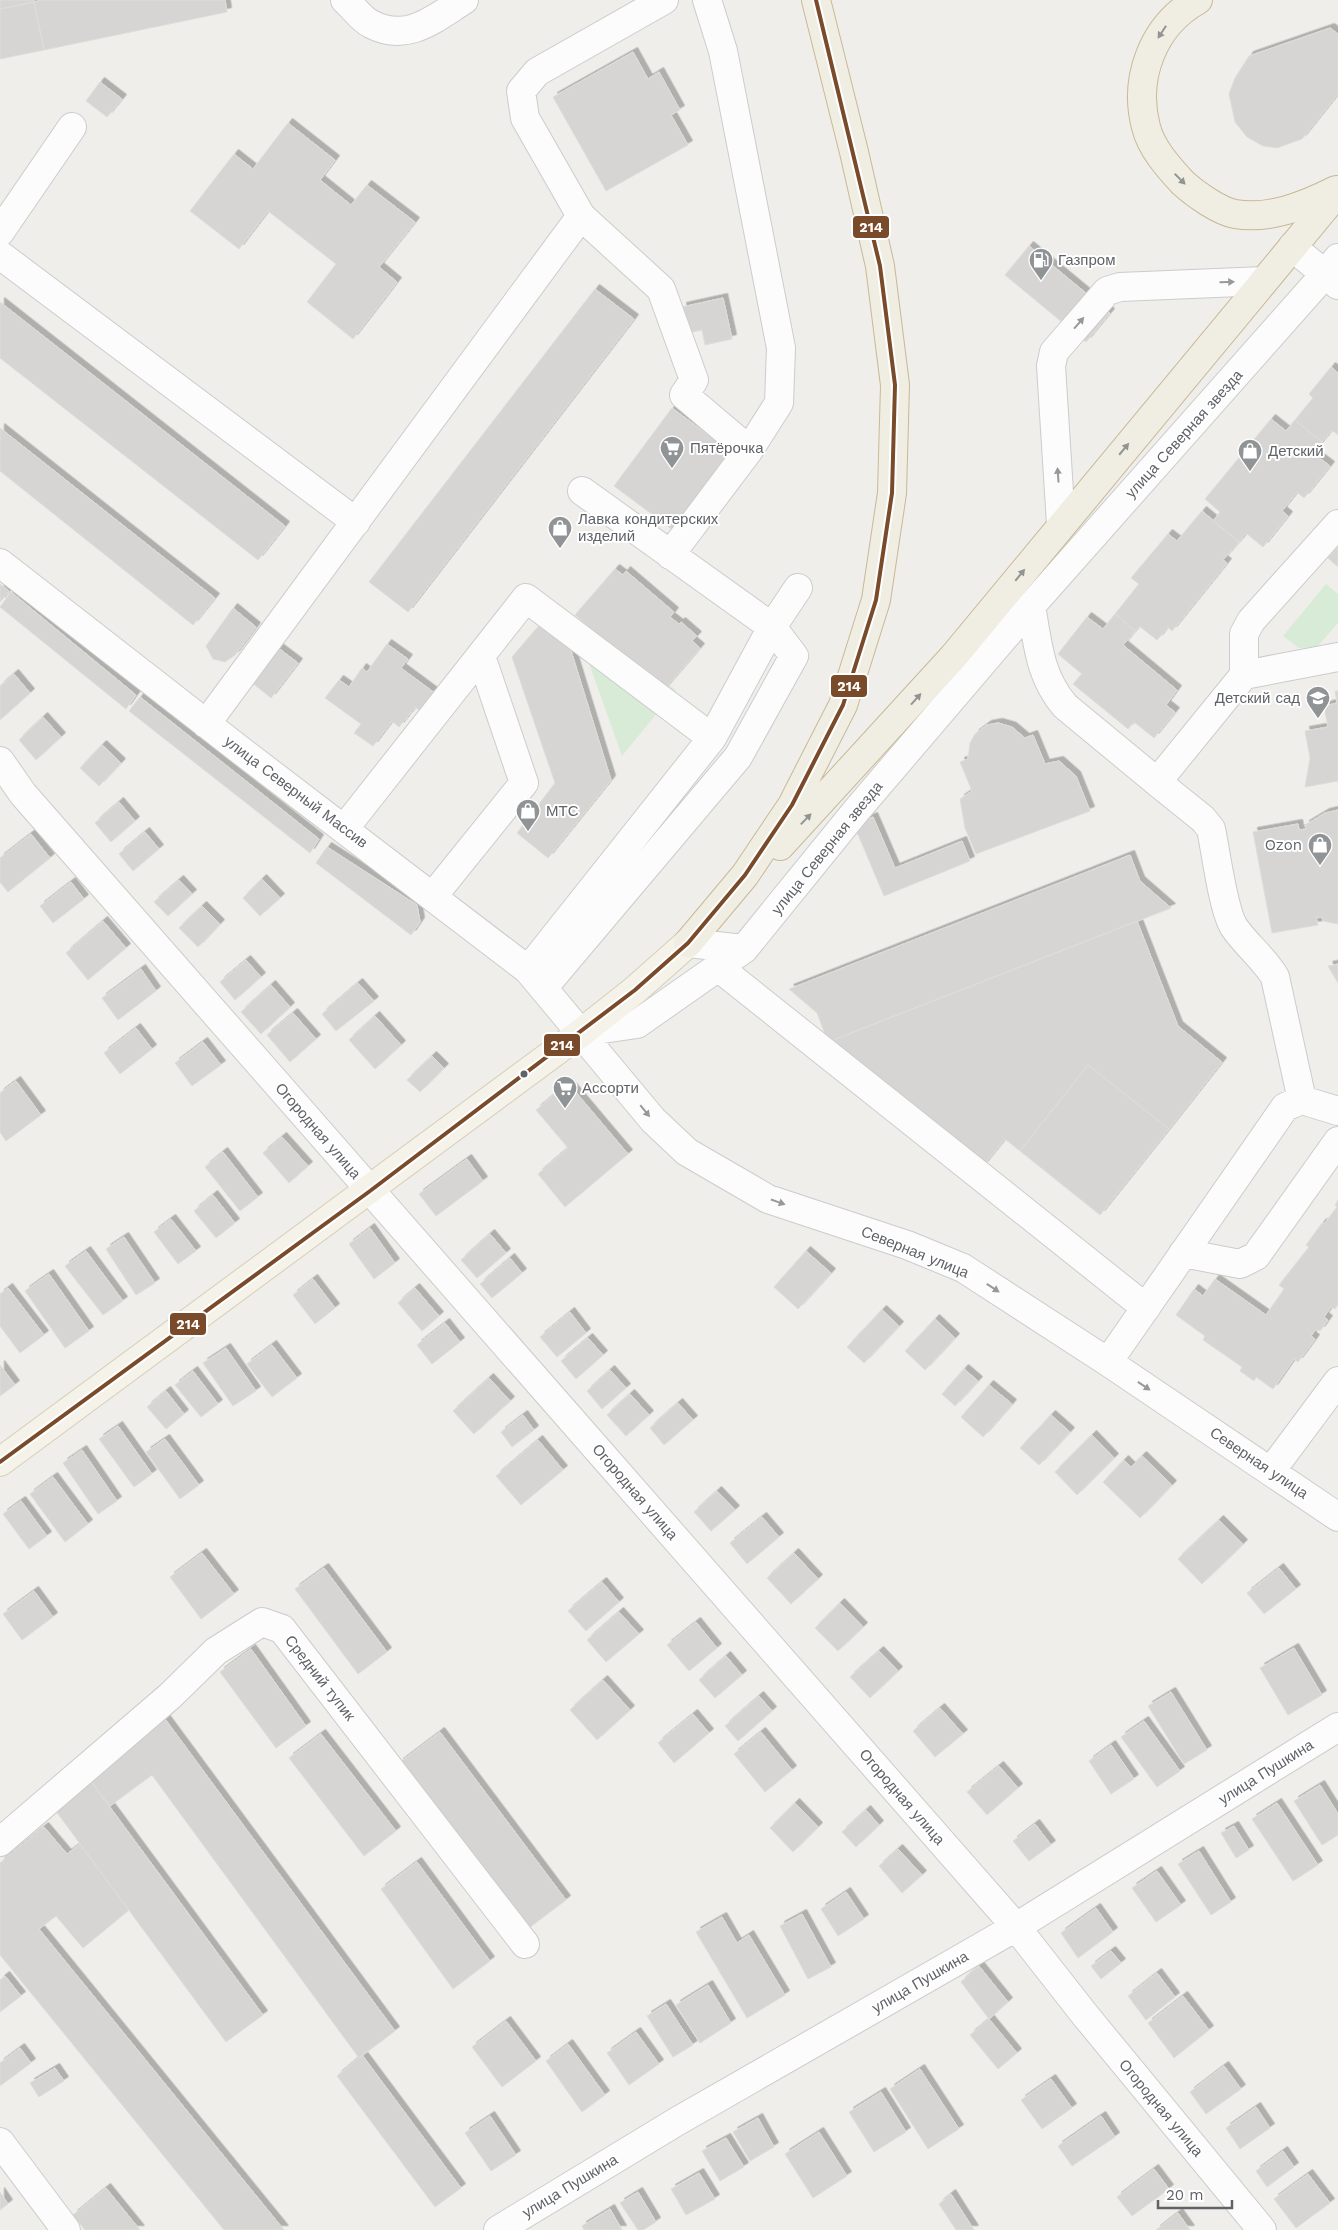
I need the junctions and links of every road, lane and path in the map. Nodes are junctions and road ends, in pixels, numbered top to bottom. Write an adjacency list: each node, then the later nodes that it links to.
1 (345, 0): 2 (street)
2 (464, 0)
3 (664, 0): 9 (street)
4 (707, 0): 15 (street)
5 (816, 0): 34 (highway)
6 (1198, 0): 8 (highway, one-way to 8)
7 (72, 127): 10 (street)
8 (1338, 190): 11 (highway)
9 (581, 216): 15 (street); 17 (street)
10 (0, 232)
11 (1292, 247): 13 (street); 14 (highway)
12 (0, 255): 17 (street)
13 (1334, 272): 23 (street, улица Северная звезда)
14 (1264, 281): 18 (highway, one-way to 14); 18 (street, one-way to 14)
15 (749, 450): 20 (street)
16 (582, 491): 20 (street)
17 (356, 522): 28 (street)
18 (1061, 524): 34 (highway, one-way to 18)
19 (1338, 524): 27 (street)
20 (670, 555): 24 (street)
21 (0, 563): 28 (street, улица Северный Массив)
22 (798, 588): 24 (street)
23 (1031, 606): 31 (street); 35 (street, улица Северная звезда)
24 (772, 627): 29 (street); 37 (street)
25 (481, 656): 29 (street); 32 (street); 33 (street)
26 (1338, 657): 27 (street)
27 (1244, 675): 31 (street)
28 (206, 724): 32 (street, улица Северный Массив)
29 (712, 738): 37 (street)
30 (0, 761): 42 (street, Огородная улица)
31 (1157, 782): 39 (street)
32 (344, 830): 33 (street, улица Северный Массив)
33 (433, 896): 37 (street, улица Северный Массив)
34 (688, 942): 35 (street); 38 (main road)
35 (744, 949): 36 (street, улица Северная звезда)
36 (718, 967): 38 (street, улица Северная звезда); 44 (street)
37 (536, 978): 38 (street, улица Северный Массив)
38 (582, 1032): 42 (main road); 45 (street, Северная улица, one-way to 45)
39 (1302, 1100): 40 (street); 43 (street)
40 (1338, 1111)
41 (1338, 1141): 43 (street)
42 (370, 1191): 47 (main road); 52 (street, Огородная улица)
43 (1183, 1253): 44 (street)
44 (1146, 1308): 45 (street)
45 (1108, 1362): 48 (street, Северная улица, one-way to 48)
46 (1338, 1380): 48 (street)
47 (0, 1462)
48 (1272, 1471): 49 (street, Северная улица)
49 (1338, 1517)
50 (1338, 1727): 52 (street, улица Пушкина)
51 (0, 1842): 53 (street, Средний тупик)
52 (1016, 1927): 56 (street, улица Пушкина); 57 (street, Огородная улица)
53 (525, 1944)
54 (0, 2142): 55 (street)
55 (66, 2230)
56 (498, 2230)
57 (1262, 2230)

